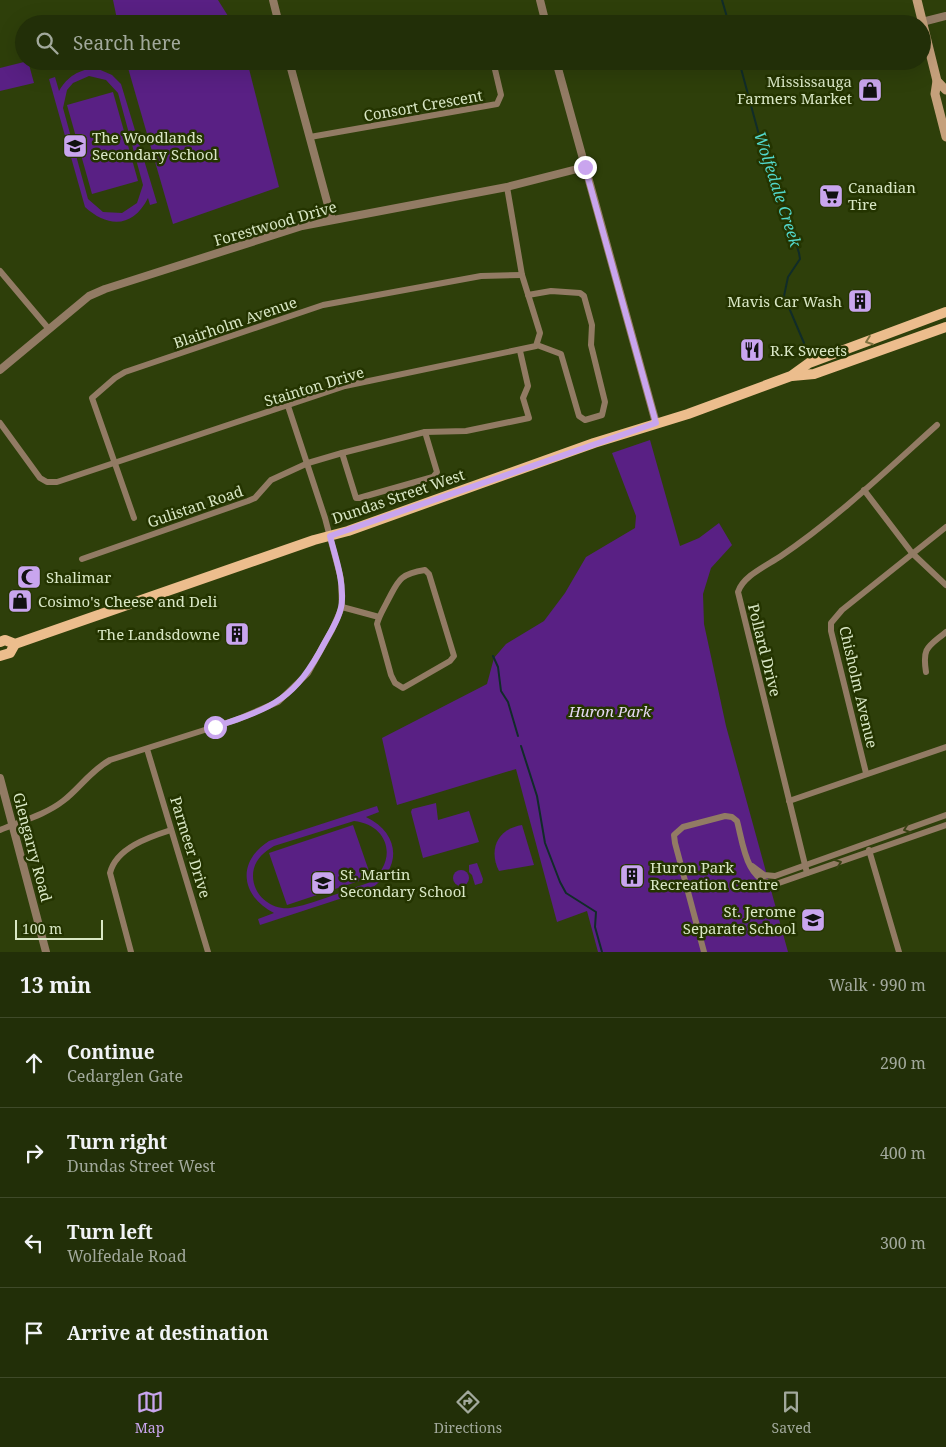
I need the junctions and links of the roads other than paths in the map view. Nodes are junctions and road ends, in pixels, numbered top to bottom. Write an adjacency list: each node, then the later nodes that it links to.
1 (273, 0): 4 (street)
2 (540, 0): 5 (street)
3 (917, 0): 6 (main road)
4 (277, 15)
5 (544, 15)
6 (920, 15)
7 (946, 16): 8 (street)
8 (931, 20)
9 (931, 57): 13 (main road)
10 (291, 70): 15 (street)
11 (495, 70): 15 (street, Consort Crescent)
12 (558, 70): 17 (street)
13 (937, 81): 14 (main road); 16 (main road)
14 (946, 90)
15 (310, 137): 19 (street)
16 (946, 137)
17 (585, 167): 18 (street, Forestwood Drive); 32 (street)
18 (506, 187): 19 (street, Forestwood Drive); 21 (street)
19 (332, 220): 24 (street, Forestwood Drive)
20 (0, 271): 24 (street)
21 (522, 275): 22 (street); 37 (street, Blairholm Avenue)
22 (528, 295): 26 (street); 26 (street)
23 (946, 312): 29 (main road, Dundas Street West, one-way to 29)
24 (48, 328): 28 (street, Forestwood Drive)
25 (943, 330): 29 (main road, Dundas Street West)
26 (537, 345): 27 (street, Stainton Drive)
27 (520, 351): 30 (street, Stainton Drive); 34 (street, Gulistan Road)
28 (0, 370)
29 (791, 376): 32 (main road, Dundas Street West)
30 (288, 406): 36 (street); 37 (street, Stainton Drive)
31 (0, 423): 37 (street, Stainton Drive)
32 (656, 423): 41 (main road, Dundas Street West)
33 (937, 425): 38 (street, Pollard Drive)
34 (425, 432): 35 (street, Gulistan Road); 35 (street)
35 (342, 453): 36 (street, Gulistan Road)
36 (308, 463): 41 (street); 43 (street, Gulistan Road)
37 (114, 464): 39 (street, Blairholm Avenue)
38 (864, 490): 42 (street); 56 (street, Pollard Drive)
39 (134, 518)
40 (946, 527): 42 (street)
41 (330, 536): 45 (street); 49 (main road, Dundas Street West)
42 (912, 553): 44 (street); 54 (street, Chisholm Avenue)
43 (82, 559)
44 (946, 585)
45 (342, 607): 46 (street); 53 (street)
46 (378, 617): 46 (street)
47 (946, 632): 51 (street)
48 (0, 642): 49 (main road, Dundas Street West)
49 (15, 644): 50 (main road, Dundas Street West)
50 (0, 656)
51 (926, 672)
52 (946, 746): 54 (street)
53 (147, 749): 58 (street); 61 (street, Parmeer Drive)
54 (866, 773): 56 (street)
55 (0, 778): 58 (street, Glengarry Road)
56 (789, 801): 65 (street, Pollard Drive)
57 (946, 815): 62 (street, one-way to 62)
58 (12, 824): 60 (street); 67 (street, Glengarry Road)
59 (946, 825): 63 (street)
60 (0, 830)
61 (171, 830): 68 (street); 69 (street, Parmeer Drive)
62 (867, 843): 63 (street); 65 (street)
63 (870, 852): 66 (street, one-way to 63); 71 (street)
64 (750, 864): 65 (street); 66 (street); 70 (street)
65 (804, 865): 66 (street, Pollard Drive)
66 (807, 873)
67 (46, 952)
68 (131, 952)
69 (208, 952)
70 (704, 952)
71 (899, 952)

